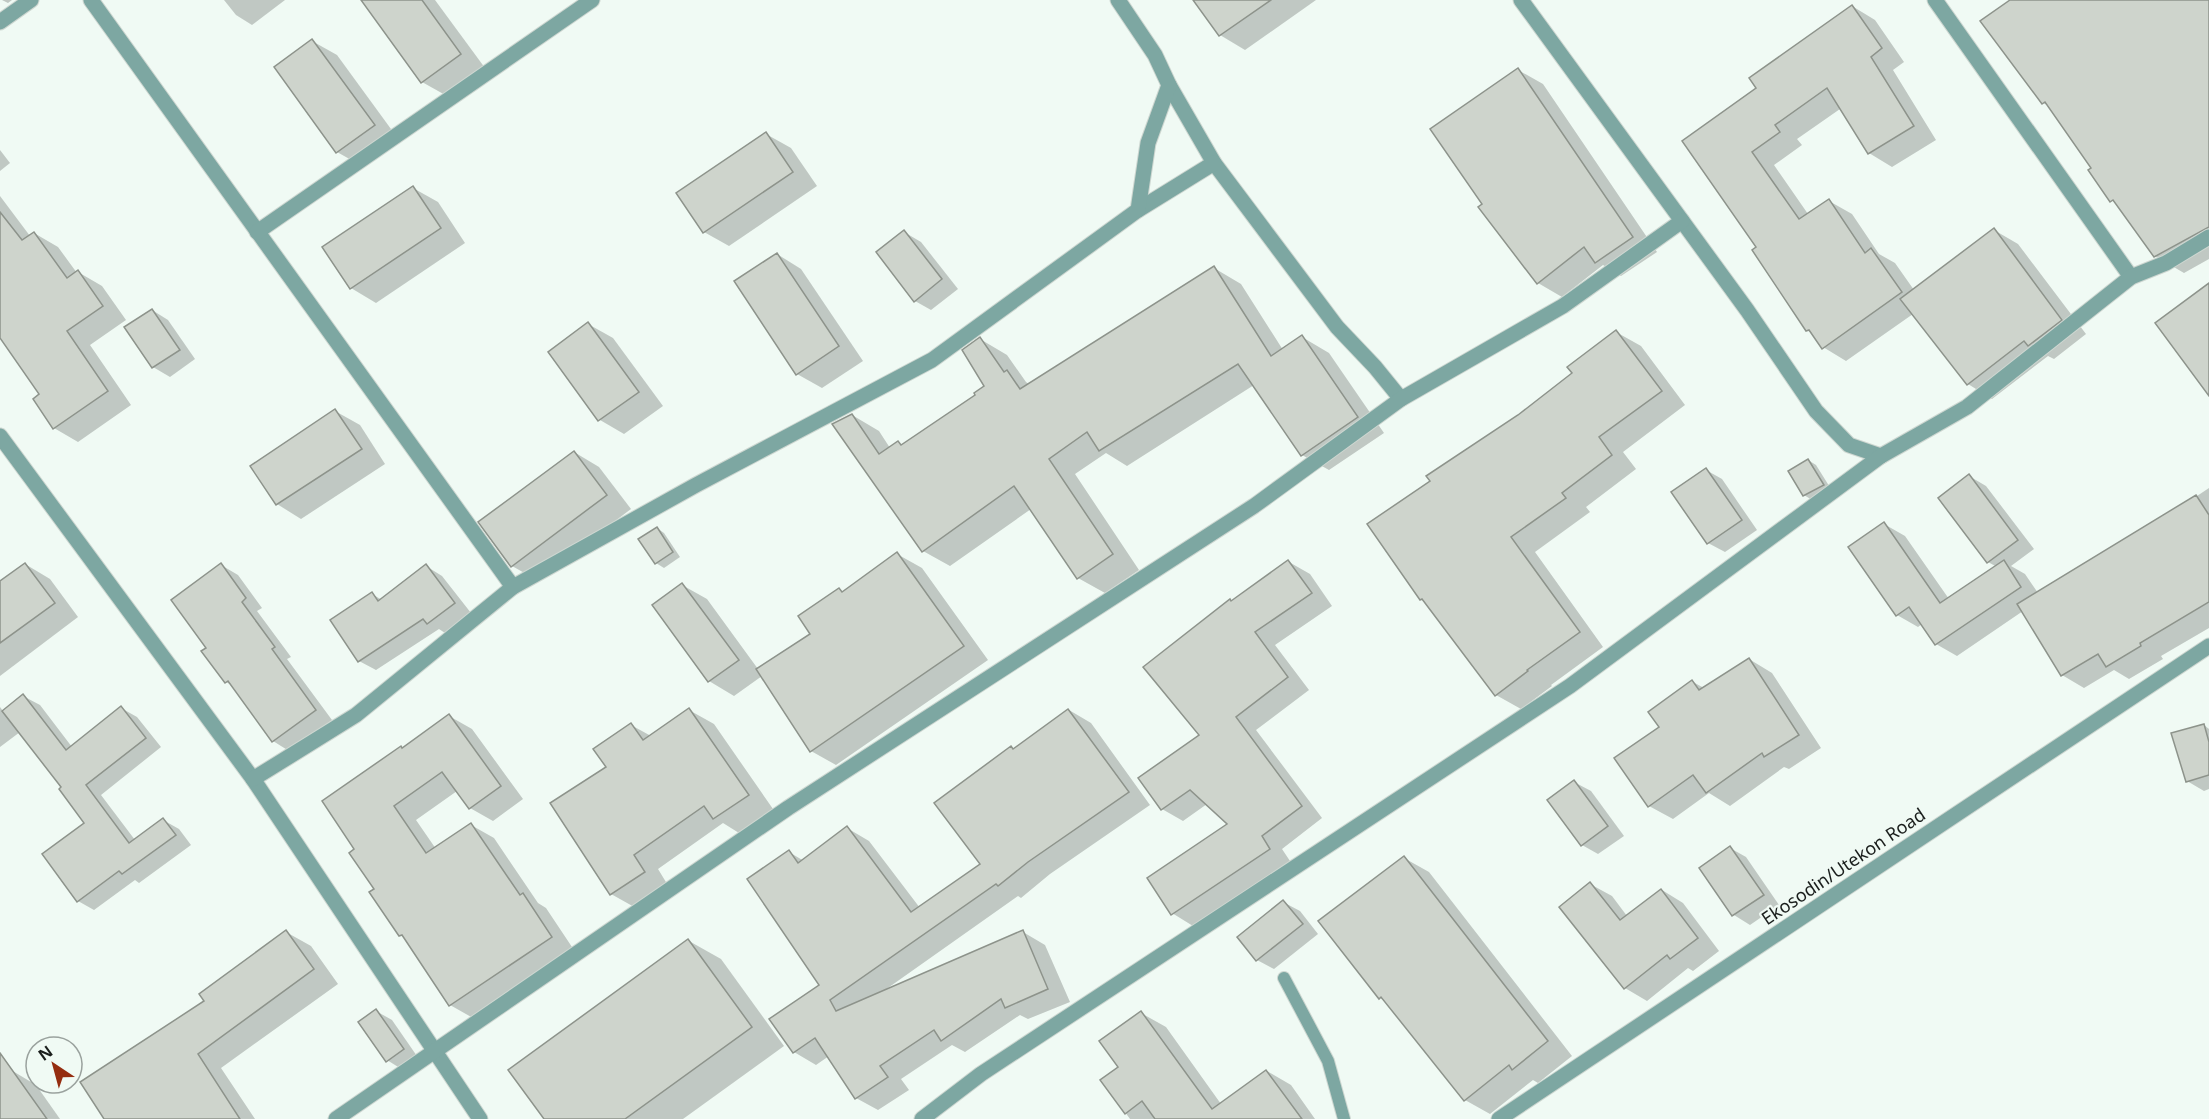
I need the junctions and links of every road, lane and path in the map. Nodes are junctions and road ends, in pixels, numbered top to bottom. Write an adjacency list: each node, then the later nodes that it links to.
1 (31, 0): 7 (street)
2 (91, 0): 12 (street)
3 (592, 0): 12 (street)
4 (1118, 0): 8 (street)
5 (1521, 0): 11 (street)
6 (1935, 0): 14 (street)
7 (0, 22)
8 (1169, 85): 9 (street); 10 (street)
9 (1214, 163): 10 (street); 15 (street)
10 (1138, 210): 18 (street)
11 (1682, 221): 15 (street); 17 (street)
12 (257, 232): 18 (street)
13 (2209, 237): 14 (street)
14 (2131, 277): 17 (street)
15 (1401, 399): 22 (street)
16 (0, 436): 20 (street)
17 (1881, 456): 25 (street)
18 (513, 587): 20 (street)
19 (2209, 646): 27 (street, Ekosodin/Utekon Road)
20 (253, 779): 22 (street)
21 (1284, 978): 26 (lane)
22 (434, 1052): 23 (street); 24 (street)
23 (336, 1119)
24 (480, 1119)
25 (922, 1119)
26 (1344, 1119)
27 (1499, 1119)

